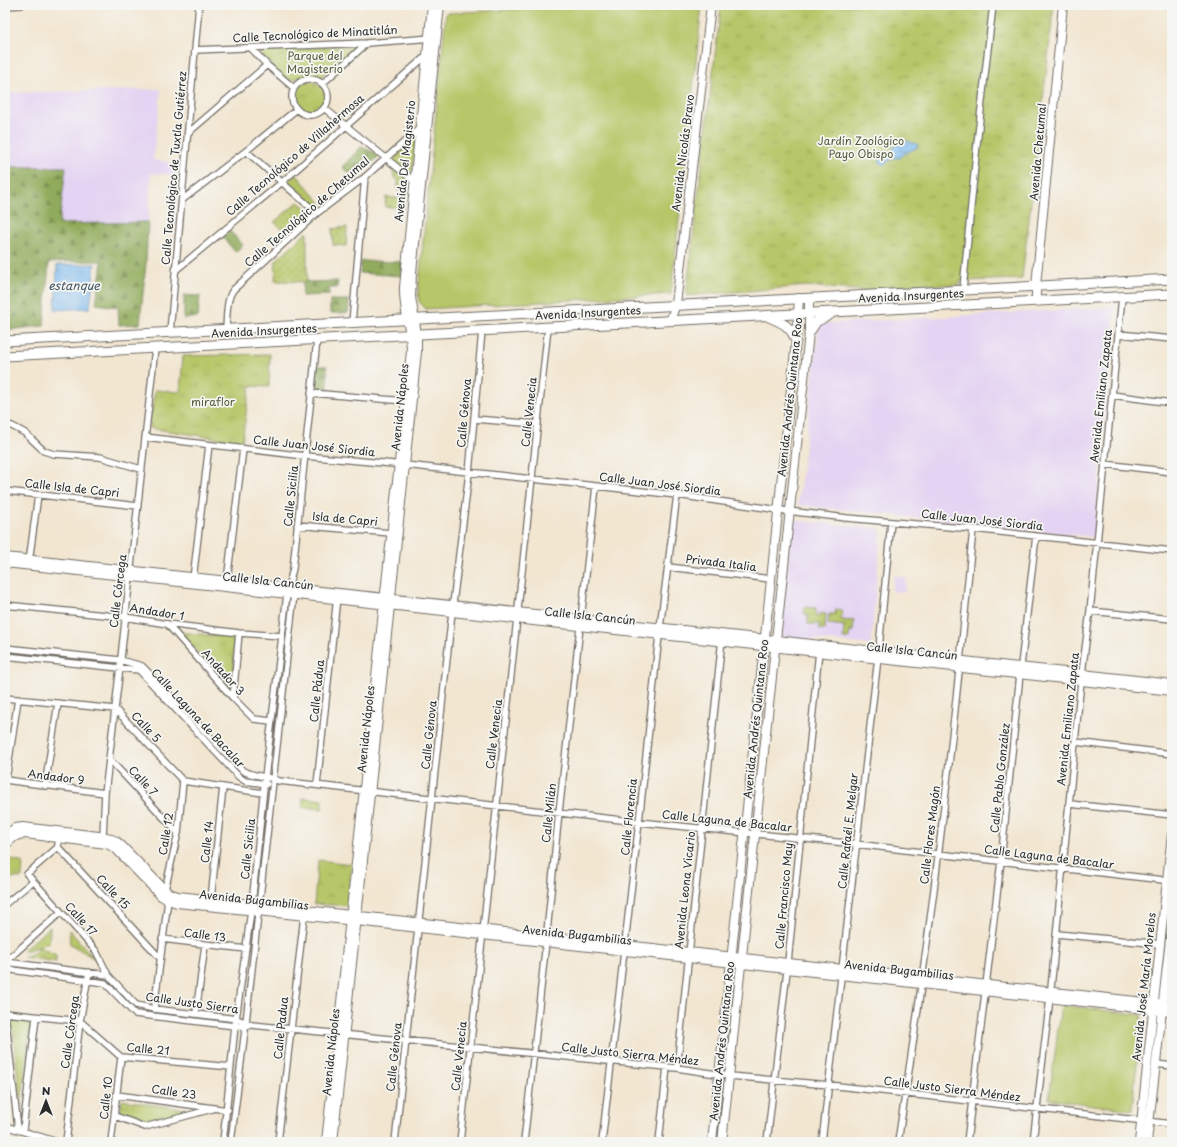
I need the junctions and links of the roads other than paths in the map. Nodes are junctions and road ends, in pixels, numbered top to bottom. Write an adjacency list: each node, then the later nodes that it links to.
1 (21, 5): 8 (street)
2 (199, 5): 12 (street, Calle Tecnológico de Tuxtla Gutiérrez)
3 (432, 5): 9 (main road, Avenida Del Magisterio)
4 (440, 5): 9 (main road, Avenida Del Magisterio)
5 (711, 5): 41 (main road, Avenida Nicolás Bravo)
6 (993, 5): 33 (street)
7 (1063, 5): 32 (main road, Avenida Chetumal)
8 (5, 6)
9 (433, 38): 10 (street, Calle Tecnológico de Minatitlán); 13 (main road, Avenida Del Magisterio); 20 (main road, Avenida Del Magisterio)
10 (367, 43): 11 (street, Calle Tecnológico de Minatitlán); 15 (street)
11 (251, 48): 12 (street, Calle Tecnológico de Minatitlán); 14 (street)
12 (195, 50): 21 (street, Calle Tecnológico de Tuxtla Gutiérrez)
13 (427, 55): 19 (street, Calle Tecnológico de Villahermosa); 20 (main road, Avenida Del Magisterio)
14 (267, 65): 16 (street); 21 (street)
15 (322, 84): 16 (street); 17 (street)
16 (294, 88): 18 (street)
17 (324, 108): 18 (street); 19 (street)
18 (297, 109): 22 (street)
19 (346, 126): 23 (street); 26 (street, Calle Tecnológico de Villahermosa)
20 (423, 127): 23 (street, Calle Tecnológico de Chetumal); 25 (main road, Avenida Del Magisterio)
21 (188, 132): 27 (street, Calle Tecnológico de Tuxtla Gutiérrez)
22 (246, 151): 26 (street); 27 (street)
23 (385, 158): 24 (street, Calle Tecnológico de Chetumal); 25 (street)
24 (365, 177): 28 (street, Calle Tecnológico de Chetumal); 50 (street)
25 (418, 182): 47 (main road, Avenida Del Magisterio)
26 (281, 183): 28 (street); 29 (street, Calle Tecnológico de Villahermosa)
27 (182, 200): 29 (street, Calle Tecnológico de Tuxtla Gutiérrez)
28 (317, 214): 53 (street, Calle Tecnológico de Chetumal)
29 (176, 270): 55 (street, Calle Tecnológico de Tuxtla Gutiérrez)
30 (1171, 279): 31 (main road, Avenida Insurgentes); 34 (main road)
31 (1097, 283): 32 (main road, Avenida Insurgentes); 39 (main road)
32 (1036, 286): 33 (main road, Avenida Insurgentes); 40 (main road, Avenida Chetumal)
33 (963, 289): 35 (main road, Avenida Insurgentes)
34 (1171, 294): 36 (main road, Avenida Insurgentes)
35 (843, 296): 38 (main road, Avenida Insurgentes); 43 (main road)
36 (1122, 297): 39 (main road, Avenida Insurgentes); 58 (street, Avenida Emiliano Zapata)
37 (799, 298): 38 (main road, Avenida Insurgentes); 41 (main road, Avenida Insurgentes); 44 (main road, Avenida Andrés Quintana Roo)
38 (809, 298): 45 (main road, Avenida Andrés Quintana Roo)
39 (1098, 298): 40 (main road, Avenida Insurgentes)
40 (1036, 302): 43 (main road, Avenida Insurgentes)
41 (676, 304): 47 (main road, Avenida Insurgentes); 48 (main road, Avenida Nicolás Bravo); 49 (main road, Avenida Nicolás Bravo)
42 (834, 312): 43 (main road, Avenida Insurgentes); 45 (main road, Avenida Insurgentes); 56 (main road)
43 (844, 312)
44 (799, 314): 45 (main road, Avenida Insurgentes); 46 (main road, Avenida Insurgentes); 62 (main road, Avenida Andrés Quintana Roo)
45 (809, 314): 56 (main road, Avenida Andrés Quintana Roo)
46 (766, 316): 48 (main road, Avenida Insurgentes); 62 (main road)
47 (411, 319): 50 (main road, Avenida Insurgentes); 57 (main road, Avenida Nápoles)
48 (680, 320): 49 (main road, Avenida Insurgentes)
49 (670, 321): 51 (main road, Avenida Insurgentes)
50 (352, 323): 52 (main road, Avenida Insurgentes)
51 (548, 327): 54 (main road, Avenida Insurgentes); 71 (street, Calle Venecia)
52 (248, 329): 53 (main road, Avenida Insurgentes); 63 (main road)
53 (226, 330): 55 (main road, Avenida Insurgentes)
54 (482, 331): 57 (main road, Avenida Insurgentes); 70 (street, Calle Génova)
55 (170, 332): 61 (main road, Avenida Insurgentes)
56 (808, 333): 89 (main road, Avenida Andrés Quintana Roo)
57 (413, 334): 60 (main road, Avenida Insurgentes); 69 (main road, Avenida Nápoles)
58 (1118, 334): 59 (street); 67 (street, Avenida Emiliano Zapata)
59 (1172, 339)
60 (316, 340): 63 (main road, Avenida Insurgentes); 66 (street, Calle Sicilia)
61 (5, 341)
62 (796, 341): 88 (main road, Avenida Andrés Quintana Roo)
63 (248, 344): 64 (main road, Avenida Insurgentes)
64 (155, 348): 65 (main road, Avenida Insurgentes); 73 (street, Calle Córcega)
65 (5, 356)
66 (311, 393): 69 (street); 76 (street, Calle Sicilia)
67 (1112, 395): 68 (street); 77 (street, Avenida Emiliano Zapata)
68 (1172, 403)
69 (407, 407): 78 (main road, Avenida Nápoles)
70 (474, 419): 71 (street); 81 (street, Calle Génova)
71 (538, 424): 82 (street, Calle Venecia)
72 (5, 425): 79 (street)
73 (146, 437): 74 (street, Calle Juan José Siordia); 79 (street, Calle Córcega)
74 (209, 445): 75 (street, Calle Juan José Siordia); 103 (street)
75 (243, 449): 76 (street, Calle Juan José Siordia); 104 (street)
76 (305, 456): 78 (street, Calle Juan José Siordia); 91 (street, Calle Sicilia)
77 (1104, 464): 80 (street); 95 (street, Avenida Emiliano Zapata)
78 (402, 465): 81 (street, Calle Juan José Siordia); 93 (main road, Avenida Nápoles); 107 (main road, Avenida Nápoles)
79 (141, 469): 87 (street, Calle Córcega)
80 (1172, 472)
81 (469, 473): 82 (street, Calle Juan José Siordia); 109 (street, Calle Génova)
82 (532, 479): 83 (street, Calle Juan José Siordia); 111 (street, Calle Venecia)
83 (596, 487): 86 (street, Calle Juan José Siordia); 114 (street, Calle Milán)
84 (5, 491): 85 (street, Calle Isla de Capri)
85 (38, 495): 87 (street, Calle Isla de Capri); 98 (street)
86 (676, 495): 88 (street, Calle Juan José Siordia); 100 (street, Calle Florencia)
87 (138, 506): 101 (street, Calle Córcega)
88 (779, 510): 89 (street, Calle Juan José Siordia); 102 (main road, Avenida Andrés Quintana Roo)
89 (790, 511): 90 (street, Calle Juan José Siordia); 121 (main road, Avenida Andrés Quintana Roo)
90 (891, 522): 92 (street, Calle Juan José Siordia); 124 (street, Calle Rafaél E. Melgar)
91 (297, 525): 93 (street, Isla de Capri); 105 (street, Calle Sicilia)
92 (973, 529): 94 (street, Calle Juan José Siordia); 127 (street, Calle Flores Magón)
93 (391, 533): 107 (main road, Avenida Nápoles)
94 (1036, 536): 95 (street, Calle Juan José Siordia); 129 (street, Calle Pablo González)
95 (1096, 542): 96 (street, Calle Juan José Siordia); 110 (street, Avenida Emiliano Zapata)
96 (1172, 550)
97 (5, 557): 98 (main road, Calle Isla Cancún)
98 (29, 562): 99 (main road, Calle Isla Cancún); 101 (main road, Calle Isla Cancún)
99 (5, 563)
100 (668, 567): 102 (street, Privada Italia); 116 (street, Calle Florencia)
101 (131, 573): 103 (main road, Calle Isla Cancún); 112 (street, Calle Córcega)
102 (771, 579): 120 (main road, Avenida Andrés Quintana Roo)
103 (193, 580): 104 (main road, Calle Isla Cancún); 105 (main road, Calle Isla Cancún)
104 (227, 581): 105 (main road, Calle Isla Cancún)
105 (290, 589): 106 (main road, Calle Isla Cancún); 118 (street, Calle Sicilia); 145 (street, Calle Sicilia)
106 (337, 596): 107 (main road, Calle Isla Cancún); 147 (street, Calle Pádua)
107 (387, 601): 109 (main road, Calle Isla Cancún); 150 (main road, Avenida Nápoles)
108 (5, 605): 112 (street, Andador 1)
109 (453, 609): 111 (main road, Calle Isla Cancún); 153 (street, Calle Génova)
110 (1090, 611): 113 (street); 130 (street, Avenida Emiliano Zapata)
111 (518, 616): 114 (main road, Calle Isla Cancún); 155 (street, Calle Venecia)
112 (125, 617): 115 (street, Andador 1); 126 (street, Calle Córcega)
113 (1172, 619)
114 (582, 623): 116 (main road, Calle Isla Cancún); 156 (street, Calle Milán)
115 (166, 624): 117 (street, Andador 1); 134 (street, Andador 3)
116 (659, 631): 119 (main road, Calle Isla Cancún); 158 (street, Calle Florencia)
117 (239, 633): 118 (street, Andador 1); 134 (street)
118 (282, 636): 138 (street, Calle Sicilia)
119 (722, 638): 120 (main road, Calle Isla Cancún); 159 (street, Avenida Leona Vicario)
120 (765, 642): 121 (main road, Calle Isla Cancún); 161 (main road, Avenida Andrés Quintana Roo)
121 (776, 643): 123 (main road, Calle Isla Cancún); 124 (main road, Calle Isla Cancún); 162 (main road, Avenida Andrés Quintana Roo)
122 (5, 648): 126 (street, Calle Laguna de Bacalar)
123 (819, 651): 124 (main road, Calle Isla Cancún); 168 (street, Calle Francisco May)
124 (878, 655): 127 (main road, Calle Isla Cancún); 169 (street, Calle Rafaél E. Melgar)
125 (5, 656): 128 (street, Calle Laguna de Bacalar)
126 (120, 660): 128 (street, Calle Córcega); 142 (street, Calle Laguna de Bacalar)
127 (960, 664): 129 (main road, Calle Isla Cancún); 172 (street, Calle Flores Magón)
128 (120, 667): 137 (street, Calle Córcega); 146 (street, Calle Laguna de Bacalar)
129 (1021, 671): 130 (main road, Calle Isla Cancún); 173 (street, Calle Pablo González)
130 (1082, 678): 131 (main road, Calle Isla Cancún); 132 (main road, Calle Isla Cancún); 139 (street, Avenida Emiliano Zapata)
131 (1172, 684)
132 (1172, 691)
133 (5, 698): 135 (street, Calle 5)
134 (233, 698): 138 (street, Andador 3)
135 (18, 699): 136 (street, Calle 5); 143 (street)
136 (58, 703): 137 (street, Calle 5); 148 (street)
137 (115, 709): 141 (street, Calle Córcega); 144 (street, Calle 5)
138 (271, 721): 142 (street, Calle Sicilia)
139 (1076, 742): 140 (street); 154 (street, Avenida Emiliano Zapata)
140 (1172, 754)
141 (110, 760): 151 (street, Calle Córcega); 160 (street, Calle 7)
142 (265, 777): 145 (street, Calle Laguna de Bacalar); 146 (street, Calle Sicilia)
143 (6, 780): 148 (street, Andador 9)
144 (183, 781): 149 (street); 160 (street, Calle 12)
145 (272, 781): 146 (street, Calle Laguna de Bacalar); 147 (street, Calle Laguna de Bacalar); 181 (street, Calle Sicilia)
146 (264, 784): 152 (street, Calle Sicilia)
147 (317, 785): 150 (street, Calle Laguna de Bacalar)
148 (45, 786): 151 (street, Andador 9)
149 (223, 787): 152 (street); 178 (street, Calle 14)
150 (367, 791): 153 (street, Calle Laguna de Bacalar); 184 (main road, Avenida Nápoles)
151 (105, 793): 165 (street, Calle Córcega)
152 (263, 793): 181 (street, Calle Sicilia)
153 (433, 798): 155 (street, Calle Laguna de Bacalar); 186 (street, Calle Génova)
154 (1070, 804): 157 (street); 174 (street, Avenida Emiliano Zapata)
155 (496, 805): 156 (street, Calle Laguna de Bacalar); 187 (street, Calle Venecia)
156 (559, 812): 158 (street, Calle Laguna de Bacalar); 190 (street, Calle Milán)
157 (1172, 815)
158 (639, 822): 159 (street, Calle Laguna de Bacalar); 193 (street, Calle Florencia)
159 (702, 828): 161 (street, Calle Laguna de Bacalar); 195 (street, Avenida Leona Vicario)
160 (178, 832): 177 (street, Calle 12)
161 (745, 832): 162 (street, Calle Laguna de Bacalar); 197 (main road, Avenida Andrés Quintana Roo)
162 (755, 834): 168 (street, Calle Laguna de Bacalar); 198 (main road, Avenida Andrés Quintana Roo)
163 (1172, 834): 176 (main road, Avenida José María Morelos)
164 (5, 835): 167 (main road, Avenida Bugambilias)
165 (102, 836): 167 (main road, Avenida Bugambilias); 177 (main road, Avenida Bugambilias)
166 (57, 838): 167 (main road, Avenida Bugambilias); 170 (main road, Avenida Bugambilias); 171 (street)
167 (90, 838): 179 (main road, Avenida Bugambilias)
168 (800, 838): 169 (street, Calle Laguna de Bacalar); 200 (street, Calle Francisco May)
169 (856, 844): 172 (street, Calle Laguna de Bacalar); 203 (street, Calle Rafaél E. Melgar)
170 (5, 846)
171 (58, 847): 175 (street, Calle 17); 196 (street, Calle 15)
172 (938, 854): 173 (street, Calle Laguna de Bacalar); 206 (street, Calle Flores Magón)
173 (1001, 861): 174 (street, Calle Laguna de Bacalar); 207 (street, Calle Pablo González)
174 (1063, 868): 176 (street, Calle Laguna de Bacalar); 188 (street, Avenida Emiliano Zapata)
175 (33, 881): 180 (street); 182 (street, Calle 17)
176 (1169, 881): 191 (main road, Avenida José María Morelos)
177 (165, 890): 178 (main road, Avenida Bugambilias)
178 (211, 899): 181 (main road, Avenida Bugambilias)
179 (168, 900): 181 (main road, Avenida Bugambilias); 189 (street)
180 (5, 904)
181 (255, 907): 183 (main road, Avenida Bugambilias); 184 (main road, Avenida Bugambilias); 194 (street, Calle Sicilia); 219 (street, Calle Sicilia)
182 (61, 912): 199 (street); 204 (street, Calle 17)
183 (304, 916): 184 (main road, Avenida Bugambilias); 221 (street, Calle Padua)
184 (353, 918): 186 (main road, Avenida Bugambilias); 222 (main road, Avenida Nápoles)
185 (1172, 922): 211 (main road, Avenida José María Morelos)
186 (419, 925): 187 (main road, Avenida Bugambilias); 223 (street, Calle Génova)
187 (483, 932): 190 (main road, Avenida Bugambilias); 224 (street, Calle Venecia)
188 (1057, 934): 191 (street); 208 (street, Avenida Emiliano Zapata)
189 (162, 939): 192 (street, Calle 13); 196 (street)
190 (547, 939): 193 (main road, Avenida Bugambilias); 225 (street, Calle Milán)
191 (1160, 944): 210 (main road, Avenida José María Morelos)
192 (205, 945): 194 (street, Calle 13); 215 (street)
193 (624, 948): 195 (main road, Avenida Bugambilias); 227 (street, Calle Florencia)
194 (246, 949): 217 (street, Calle Sicilia)
195 (688, 955): 197 (main road, Avenida Bugambilias); 232 (street, Avenida Leona Vicario)
196 (160, 958): 212 (street)
197 (731, 959): 198 (main road, Avenida Bugambilias); 233 (main road, Avenida Andrés Quintana Roo)
198 (742, 961): 200 (main road, Avenida Bugambilias); 234 (main road, Avenida Andrés Quintana Roo)
199 (5, 962): 202 (street)
200 (787, 966): 203 (main road, Avenida Bugambilias); 235 (street, Calle Francisco May)
201 (5, 969): 205 (street, Calle Justo Sierra)
202 (89, 972): 204 (street); 205 (street, Calle Córcega)
203 (842, 972): 206 (main road, Avenida Bugambilias); 236 (street, Calle Rafaél E. Melgar)
204 (108, 975): 212 (street, Calle Justo Sierra)
205 (87, 980): 218 (street, Calle Córcega); 220 (street, Calle Justo Sierra)
206 (922, 981): 207 (main road, Avenida Bugambilias); 237 (street, Calle Flores Magón)
207 (986, 988): 208 (main road, Avenida Bugambilias); 239 (street, Calle Pablo González)
208 (1050, 995): 210 (main road, Avenida Bugambilias); 241 (street, Avenida Emiliano Zapata)
209 (1172, 1005): 211 (main road, Avenida Bugambilias)
210 (1153, 1006): 211 (main road, Avenida Bugambilias); 244 (main road, Avenida José María Morelos)
211 (1162, 1007): 213 (main road, Avenida Bugambilias); 228 (main road, Avenida José María Morelos)
212 (154, 1009): 215 (street, Calle Justo Sierra)
213 (1172, 1012)
214 (5, 1013): 216 (street); 247 (street)
215 (196, 1013): 217 (street, Calle Justo Sierra)
216 (36, 1017): 218 (street); 247 (street)
217 (237, 1018): 219 (street, Calle Justo Sierra); 220 (street, Calle Sicilia)
218 (80, 1021): 226 (street, Calle 21); 249 (street, Calle Córcega)
219 (248, 1024): 220 (street, Calle Justo Sierra); 221 (street, Calle Justo Sierra Méndez); 252 (street, Calle Sicilia)
220 (235, 1026): 230 (street, Calle Sicilia)
221 (291, 1030): 222 (street, Calle Justo Sierra Méndez); 253 (street, Calle Padua)
222 (341, 1034): 223 (street, Calle Justo Sierra Méndez); 254 (main road, Avenida Nápoles); 255 (main road, Avenida Nápoles)
223 (406, 1040): 224 (street, Calle Justo Sierra Méndez); 256 (street, Calle Génova)
224 (470, 1047): 225 (street, Calle Justo Sierra Méndez); 257 (street, Calle Venecia)
225 (534, 1054): 227 (street, Calle Justo Sierra Méndez); 258 (street, Calle Milán)
226 (121, 1057): 230 (street, Calle 21); 238 (street, Calle 10)
227 (612, 1062): 231 (street, Calle Justo Sierra Méndez); 259 (street, Calle Florencia)
228 (1156, 1064): 229 (street); 244 (main road, Avenida José María Morelos)
229 (1172, 1066)
230 (231, 1067): 242 (street, Calle Sicilia)
231 (667, 1067): 232 (street, Calle Justo Sierra Méndez); 260 (street)
232 (676, 1068): 233 (street, Calle Justo Sierra Méndez)
233 (719, 1074): 234 (street, Calle Justo Sierra Méndez); 261 (main road, Avenida Andrés Quintana Roo)
234 (730, 1076): 235 (street, Calle Justo Sierra Méndez); 262 (main road, Avenida Andrés Quintana Roo)
235 (774, 1080): 236 (street, Calle Justo Sierra Méndez); 263 (street, Calle Francisco May)
236 (829, 1084): 237 (street, Calle Justo Sierra Méndez); 264 (street, Calle Rafaél E. Melgar)
237 (905, 1094): 239 (street, Calle Justo Sierra Méndez); 265 (street, Calle Flores Magón)
238 (117, 1095): 240 (street, Calle 23); 243 (street, Calle 10)
239 (971, 1102): 241 (street, Calle Justo Sierra Méndez); 266 (street, Calle Pablo González)
240 (214, 1108): 242 (street, Calle 23); 243 (street)
241 (1037, 1109): 244 (street, Calle Justo Sierra Méndez); 267 (street, Avenida Emiliano Zapata)
242 (228, 1110): 251 (street, Calle Sicilia)
243 (115, 1116): 250 (street, Calle 10)
244 (1145, 1121): 245 (street, Calle Justo Sierra Méndez); 268 (main road, Avenida José María Morelos); 269 (main road, Avenida José María Morelos)
245 (1172, 1124)
246 (5, 1126): 247 (street)
247 (20, 1129): 248 (street)
248 (58, 1142)
249 (66, 1142)
250 (111, 1142)
251 (223, 1142)
252 (231, 1142)
253 (278, 1142)
254 (326, 1142)
255 (333, 1142)
256 (395, 1142)
257 (460, 1142)
258 (524, 1142)
259 (602, 1142)
260 (659, 1142)
261 (712, 1142)
262 (722, 1142)
263 (767, 1142)
264 (822, 1142)
265 (898, 1142)
266 (967, 1142)
267 (1034, 1142)
268 (1139, 1142)
269 (1147, 1142)

